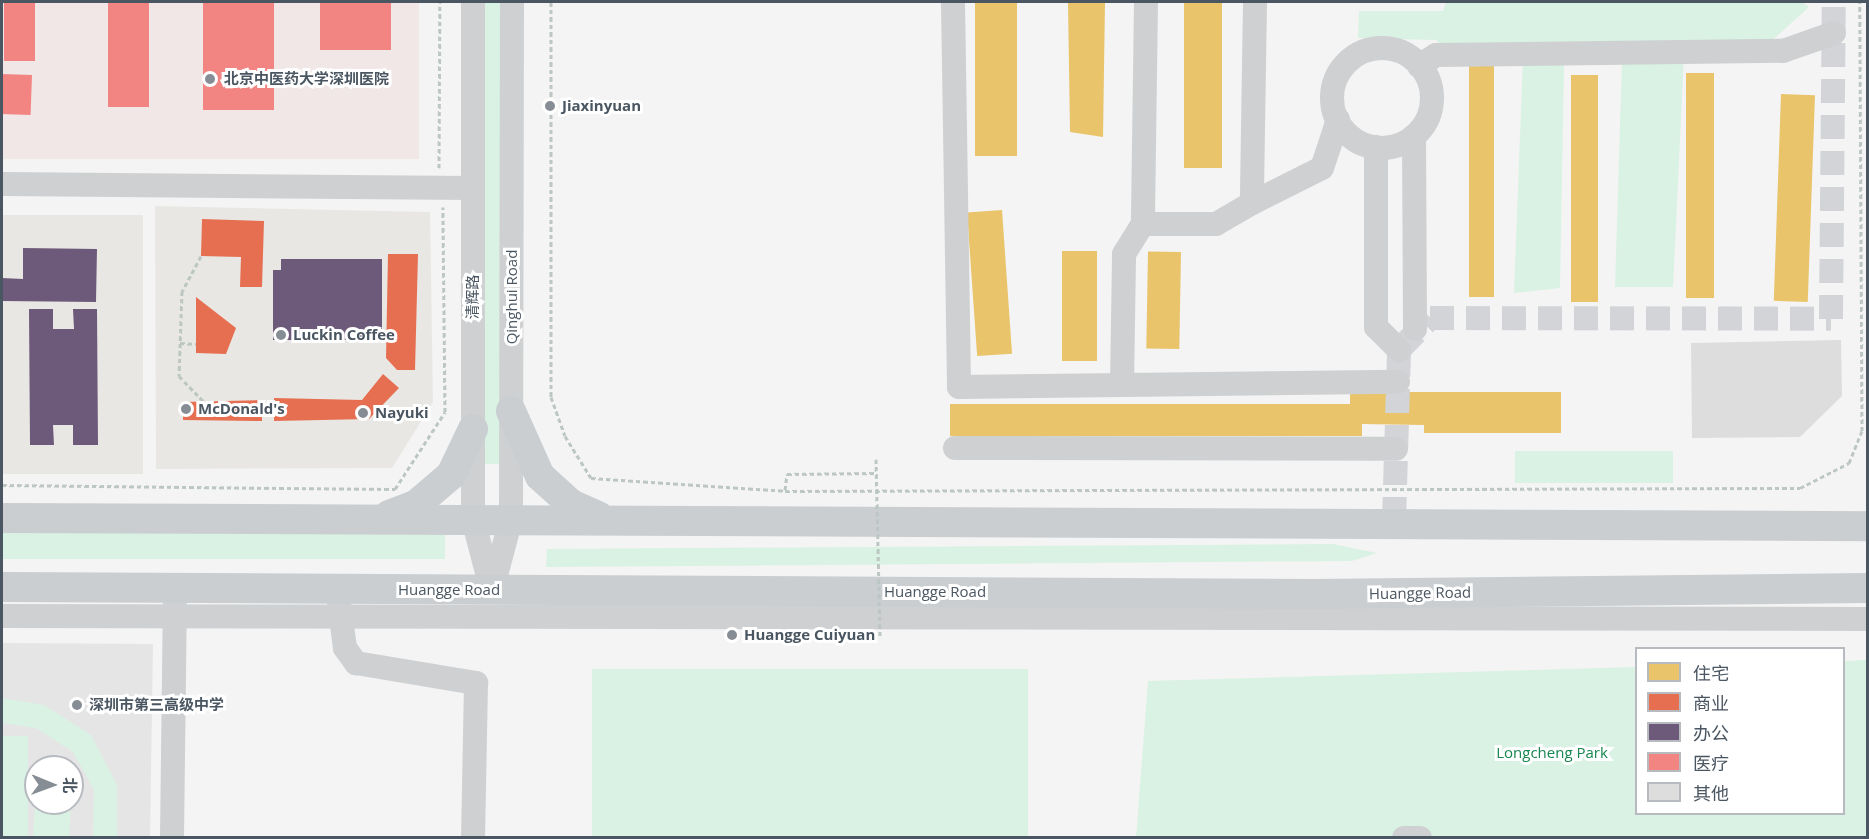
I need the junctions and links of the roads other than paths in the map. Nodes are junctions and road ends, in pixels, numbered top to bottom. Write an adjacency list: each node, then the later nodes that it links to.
1 (473, 2): 12 (street, 清辉路)
2 (512, 2): 19 (street, Qinghui Road)
3 (953, 2): 18 (street)
4 (1146, 2): 14 (street)
5 (1256, 2): 13 (street)
6 (1834, 33): 7 (street)
7 (1419, 66): 8 (street); 9 (street)
8 (1338, 120): 10 (street); 13 (street)
9 (1414, 136): 10 (street); 15 (street)
10 (1376, 147): 16 (street)
11 (2, 184): 12 (street)
12 (473, 188): 20 (street, 清辉路)
13 (1252, 203): 14 (street)
14 (1143, 224): 18 (street)
15 (1415, 329)
16 (1399, 350)
17 (1398, 382): 18 (street)
18 (1122, 385)
19 (511, 411): 26 (street, Qinghui Road); 27 (main road)
20 (473, 429): 24 (main road); 25 (street, 清辉路)
21 (955, 448): 22 (street)
22 (1396, 448)
23 (2, 518): 24 (main road)
24 (374, 518): 25 (main road)
25 (473, 519): 26 (main road); 31 (street, 清辉路)
26 (511, 519): 27 (main road); 31 (street, Qinghui Road)
27 (607, 519): 28 (main road)
28 (1868, 526)
29 (2, 587): 32 (main road, Huangge Road)
30 (1868, 588): 31 (main road, Huangge Road)
31 (492, 590): 33 (main road, Huangge Road)
32 (175, 602): 33 (main road, Huangge Road); 34 (street); 36 (street)
33 (339, 603): 35 (street); 37 (street)
34 (2, 616)
35 (1868, 619)
36 (172, 837)
37 (473, 837)
38 (1404, 837): 39 (street)
39 (1420, 837)

